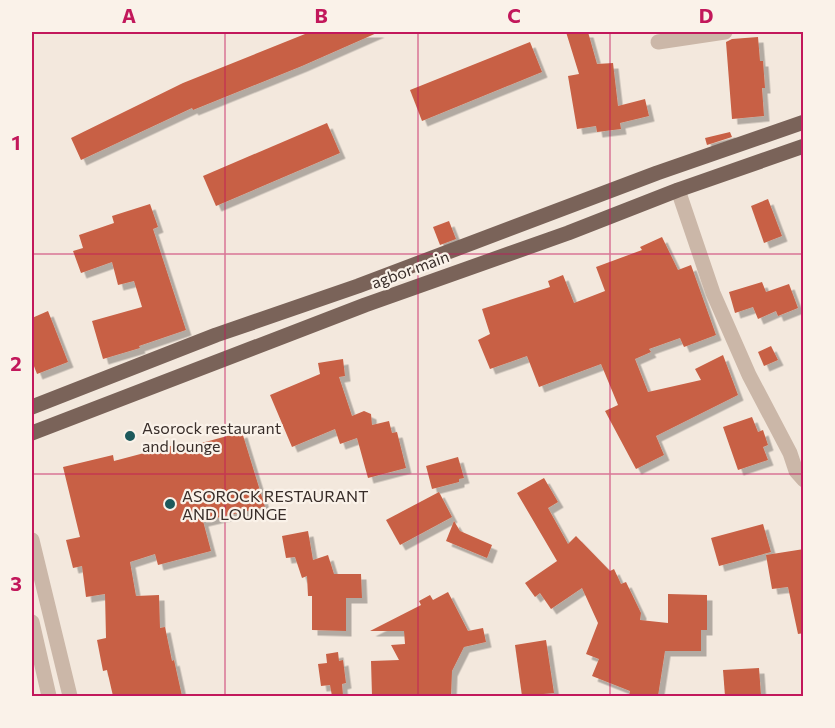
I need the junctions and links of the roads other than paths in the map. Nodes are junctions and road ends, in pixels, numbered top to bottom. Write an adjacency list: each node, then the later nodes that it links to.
1 (725, 32): 2 (street)
2 (658, 42)
3 (804, 122): 6 (main road, agbor main)
4 (804, 146): 5 (main road, agbor main)
5 (678, 190): 7 (main road, agbor main); 8 (street)
6 (32, 407)
7 (32, 433)
8 (797, 451): 9 (street)
9 (804, 480)
10 (32, 540): 13 (street)
11 (32, 622): 12 (street)
12 (49, 696)
13 (70, 696)

